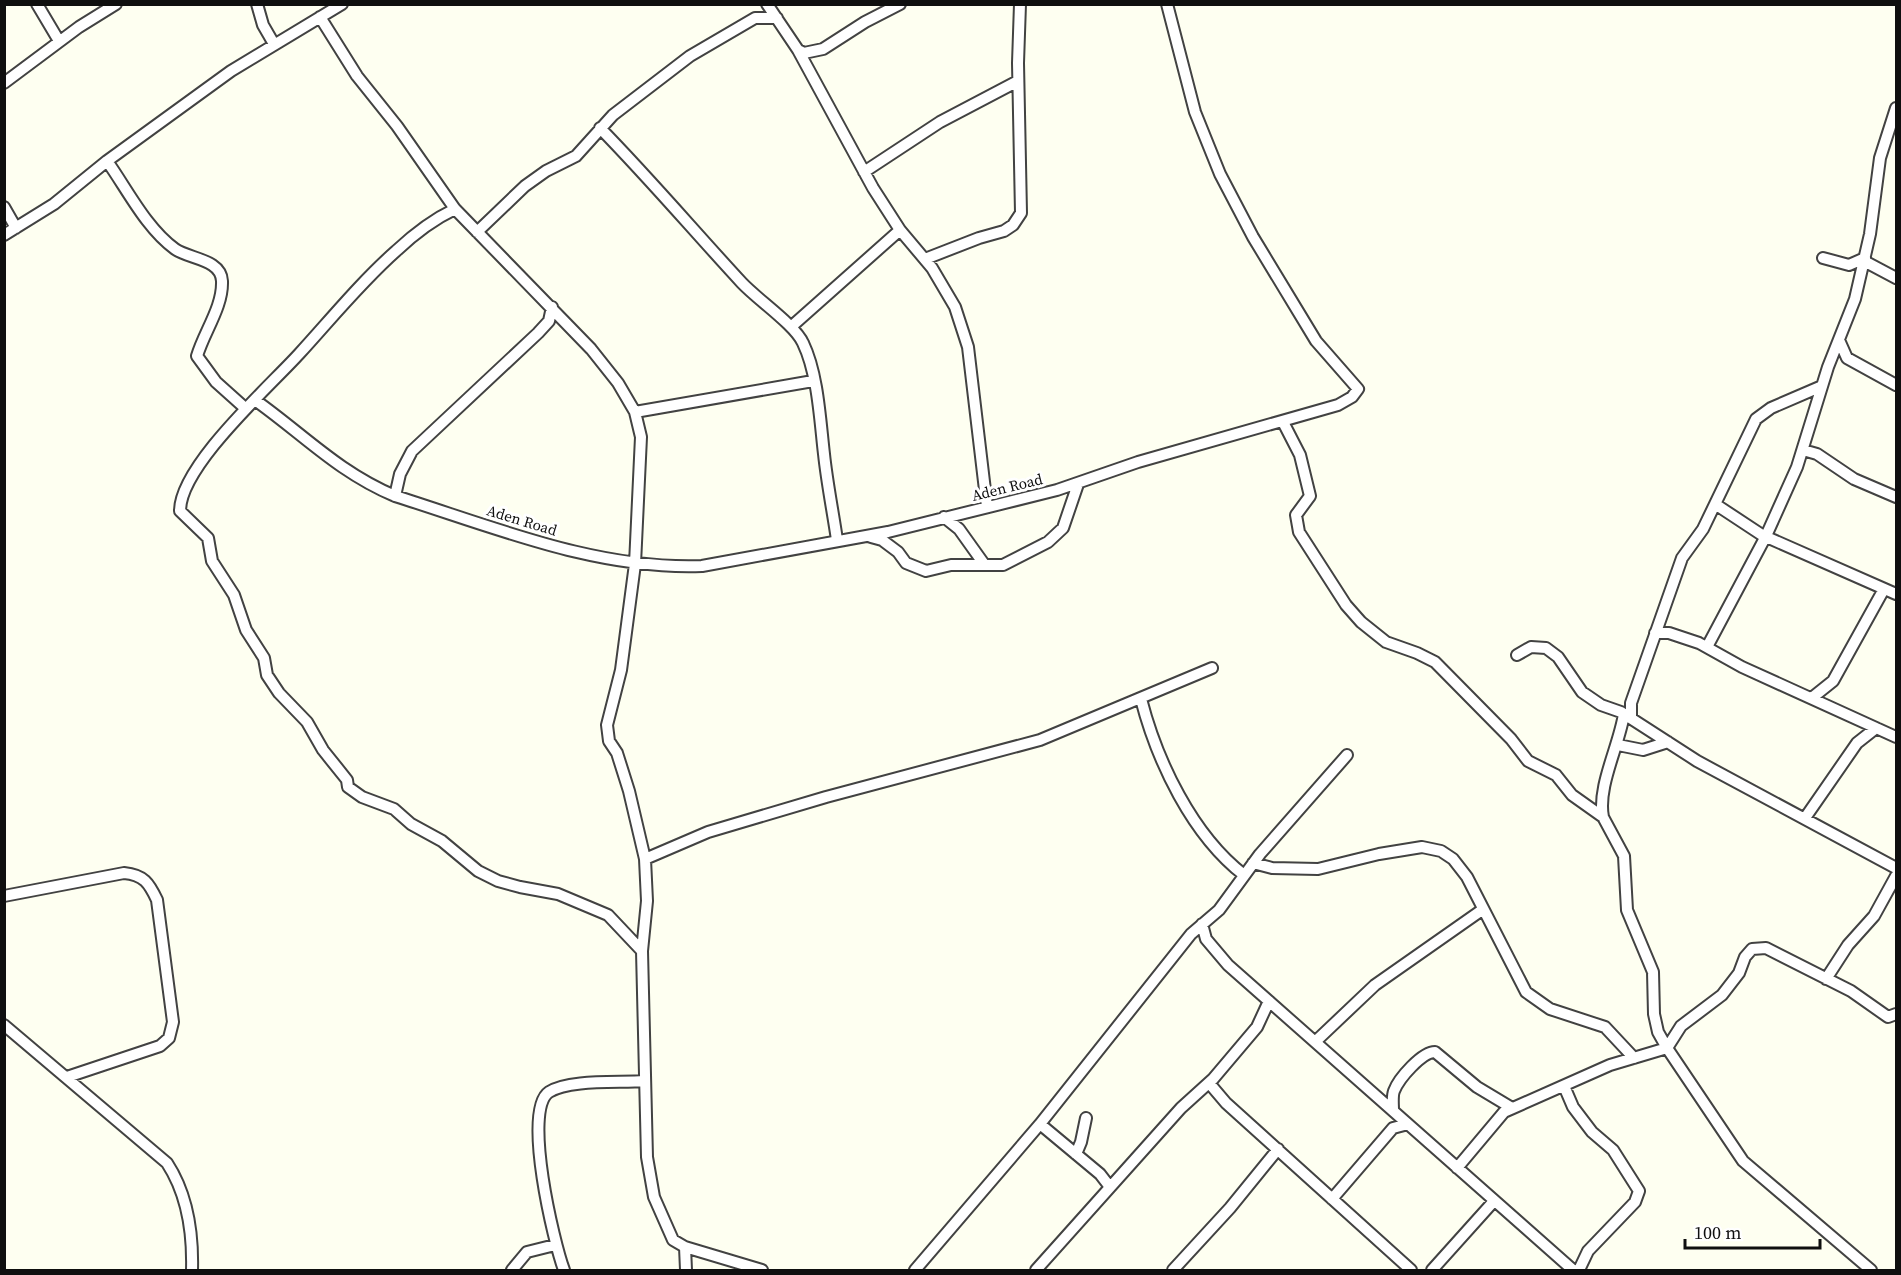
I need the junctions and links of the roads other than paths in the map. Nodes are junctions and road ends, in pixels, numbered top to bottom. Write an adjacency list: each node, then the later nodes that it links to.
1 (37, 4): 12 (street)
2 (116, 4): 12 (street)
3 (257, 4): 13 (street)
4 (342, 4): 9 (street)
5 (766, 4): 10 (street); 11 (street)
6 (900, 4): 14 (street)
7 (1020, 4): 17 (street)
8 (1167, 4): 42 (street, Aden Road)
9 (320, 17): 13 (street); 24 (street)
10 (755, 18): 11 (street); 20 (street)
11 (777, 18): 15 (street)
12 (59, 41): 18 (street)
13 (274, 44): 21 (street)
14 (823, 49): 15 (street); 16 (street)
15 (798, 50): 16 (street)
16 (808, 69): 22 (street)
17 (1018, 81): 22 (street); 30 (street)
18 (4, 83)
19 (1896, 108): 31 (street)
20 (600, 128): 27 (street); 34 (street)
21 (107, 160): 25 (street); 40 (street)
22 (864, 172): 26 (street)
23 (4, 207): 25 (street)
24 (455, 209): 27 (street); 39 (street)
25 (16, 228): 28 (street)
26 (900, 230): 30 (street); 34 (street)
27 (477, 231): 33 (street)
28 (4, 235)
29 (1823, 258): 31 (street)
30 (925, 259): 48 (street)
31 (1864, 260): 32 (street); 35 (street)
32 (1896, 278)
33 (552, 307): 41 (street); 45 (street)
34 (792, 326): 36 (street)
35 (1839, 340): 37 (street); 38 (street)
36 (813, 381): 41 (street); 52 (street)
37 (1896, 385)
38 (1822, 386): 43 (street); 47 (street)
39 (255, 400): 40 (street); 45 (street, Aden Road)
40 (245, 408): 79 (street)
41 (635, 412): 53 (street)
42 (1283, 422): 44 (street, Aden Road); 69 (street)
43 (1803, 450): 46 (street); 51 (street)
44 (1078, 484): 48 (street, Aden Road); 54 (street)
45 (395, 496): 53 (street, Aden Road)
46 (1896, 497)
47 (1715, 504): 51 (street); 57 (street)
48 (987, 507): 49 (street, Aden Road)
49 (944, 517): 50 (street, Aden Road); 54 (street)
50 (868, 536): 52 (street, Aden Road); 54 (street)
51 (1766, 536): 55 (street); 58 (street)
52 (837, 540): 53 (street, Aden Road)
53 (635, 564): 71 (street)
54 (984, 564)
55 (1884, 589): 56 (street); 61 (street)
56 (1896, 594)
57 (1655, 633): 58 (street); 63 (street)
58 (1707, 647): 61 (street)
59 (1517, 655): 63 (street)
60 (1212, 668): 62 (street)
61 (1813, 697): 64 (street)
62 (1142, 699): 71 (street); 74 (street)
63 (1627, 716): 66 (street); 67 (street)
64 (1876, 728): 65 (street); 70 (street)
65 (1896, 737)
66 (1668, 742): 67 (street); 70 (street)
67 (1618, 745): 69 (street)
68 (1347, 755): 72 (street)
69 (1603, 817): 85 (street)
70 (1805, 818): 73 (street)
71 (645, 859): 79 (street)
72 (1253, 863): 74 (street); 77 (street)
73 (1896, 868)
74 (1244, 875): 78 (street)
75 (1896, 876): 80 (street)
76 (4, 896): 87 (street)
77 (1482, 910): 84 (street); 86 (street)
78 (1202, 924): 81 (street); 94 (street)
79 (642, 951): 88 (street)
80 (1826, 979): 82 (street); 85 (street)
81 (1269, 1000): 84 (street); 89 (street)
82 (1896, 1014)
83 (4, 1025): 87 (street)
84 (1316, 1041): 92 (street)
85 (1667, 1048): 86 (street); 116 (street)
86 (1634, 1058): 90 (street)
87 (67, 1077): 104 (street)
88 (644, 1081): 102 (street); 103 (street)
89 (1209, 1083): 96 (street); 99 (street)
90 (1564, 1086): 91 (street); 115 (street)
91 (1512, 1108): 92 (street); 98 (street)
92 (1393, 1110): 95 (street)
93 (1086, 1118): 97 (street)
94 (1040, 1124): 97 (street); 109 (street)
95 (1408, 1124): 98 (street); 100 (street)
96 (1278, 1149): 100 (street); 111 (street)
97 (1076, 1154): 99 (street)
98 (1457, 1168): 101 (street)
99 (1110, 1186): 110 (street)
100 (1332, 1199): 112 (street)
101 (1494, 1201): 113 (street); 114 (street)
102 (555, 1245): 105 (street); 106 (street)
103 (685, 1247): 107 (street); 108 (street)
104 (192, 1270)
105 (512, 1270)
106 (564, 1270)
107 (686, 1270)
108 (762, 1270)
109 (915, 1270)
110 (1036, 1270)
111 (1173, 1270)
112 (1411, 1270)
113 (1432, 1270)
114 (1573, 1270)
115 (1579, 1270)
116 (1871, 1270)

